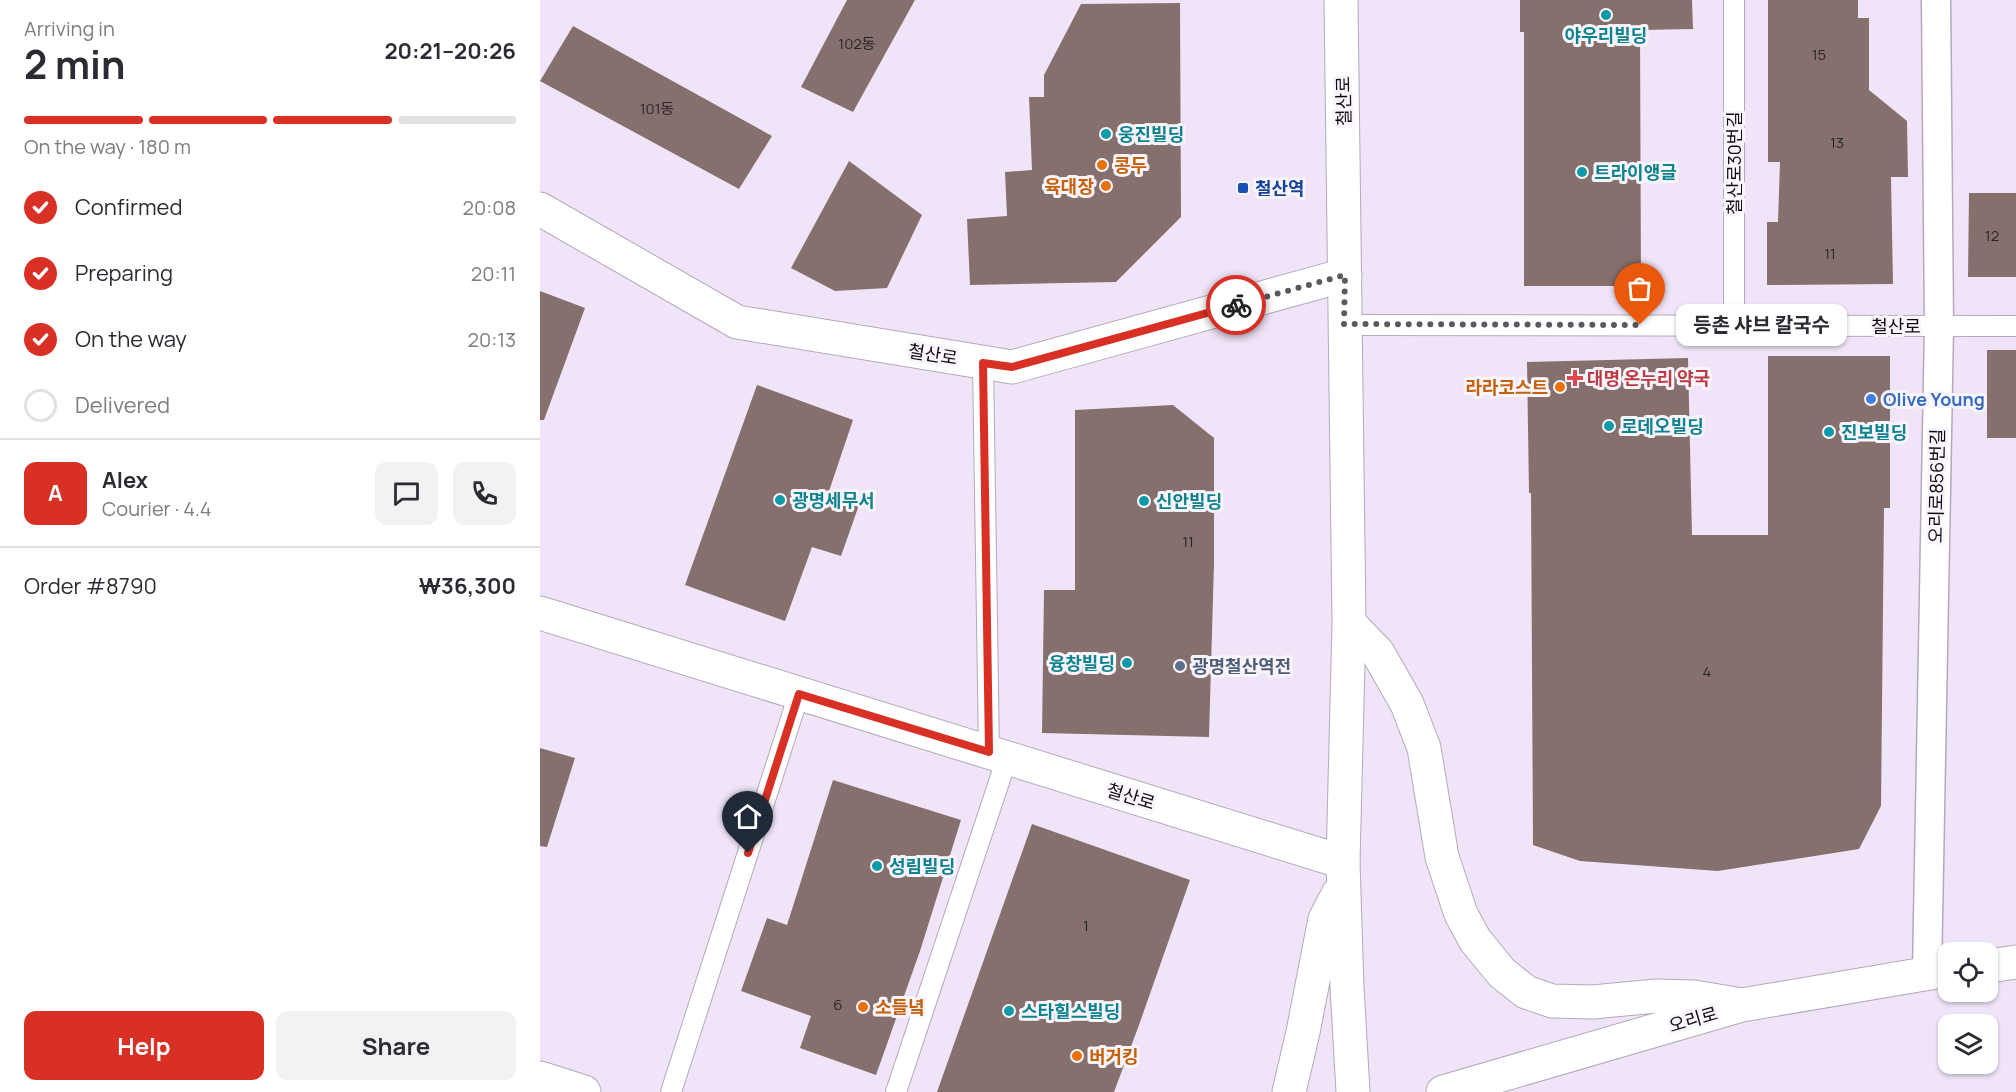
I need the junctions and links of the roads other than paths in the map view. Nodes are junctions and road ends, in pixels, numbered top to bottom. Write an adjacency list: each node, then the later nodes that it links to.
1 (1341, 0): 5 (main road, 철산로)
2 (1734, 0): 7 (lane, 철산로30번길)
3 (1936, 0): 8 (street, 오리로856번길)
4 (540, 209): 10 (main road, 철산로)
5 (1345, 275): 6 (main road, 철산로); 10 (main road, 철산로)
6 (1344, 324): 7 (lane, 철산로); 12 (main road, 철산로)
7 (1734, 325): 8 (lane, 철산로)
8 (1939, 326): 9 (lane, 철산로); 16 (street, 오리로856번길)
9 (2016, 326)
10 (983, 363): 14 (lane)
11 (540, 613): 13 (main road, 철산로)
12 (1349, 623): 15 (main road, 철산로); 20 (main road)
13 (799, 694): 14 (main road, 철산로); 23 (lane)
14 (998, 755): 15 (main road, 철산로); 24 (lane)
15 (1344, 872): 25 (main road); 26 (main road, 철산로)
16 (1938, 942)
17 (2016, 962): 18 (main road)
18 (1998, 965)
19 (1938, 972): 20 (main road, 오리로)
20 (1742, 1005): 27 (main road, 오리로)
21 (540, 1078): 22 (main road)
22 (584, 1092)
23 (671, 1092)
24 (896, 1092)
25 (1288, 1092)
26 (1353, 1092)
27 (1443, 1092)

